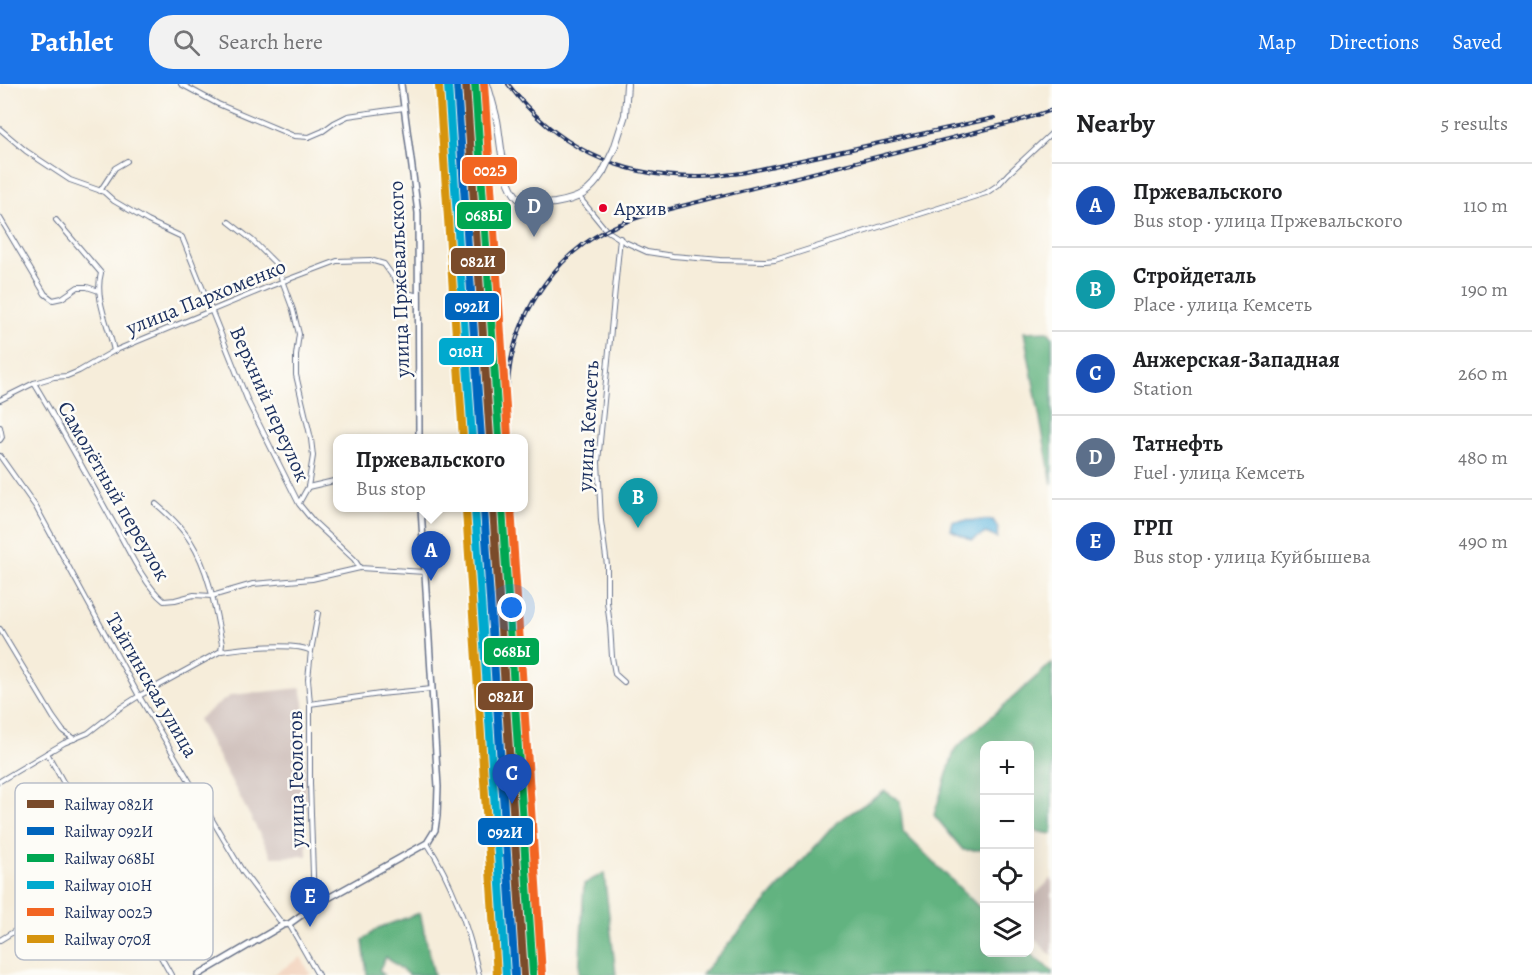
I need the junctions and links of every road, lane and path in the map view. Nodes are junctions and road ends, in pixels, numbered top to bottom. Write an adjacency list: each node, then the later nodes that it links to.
1 (181, 84): 5 (street)
2 (401, 84): 5 (street, улица Пржевальского)
3 (487, 84): 10 (main road)
4 (627, 84): 10 (main road, bridge)
5 (404, 108): 17 (street, улица Пржевальского)
6 (0, 129): 9 (street, Верхний переулок)
7 (1052, 133): 14 (street)
8 (127, 161): 9 (street)
9 (100, 190): 18 (street, Верхний переулок)
10 (579, 197): 14 (street)
11 (0, 218): 16 (street)
12 (56, 220): 16 (street)
13 (229, 222): 15 (street)
14 (620, 238): 38 (street, улица Кемсеть)
15 (282, 282): 17 (street, улица Пархоменко); 18 (street, улица Пархоменко); 27 (street)
16 (99, 291): 19 (street)
17 (418, 296): 23 (street, улица Пржевальского)
18 (212, 310): 19 (street, улица Пархоменко); 29 (street, Верхний переулок)
19 (114, 351): 20 (street, улица Пархоменко)
20 (34, 384): 21 (street, улица Пархоменко); 33 (street, Самолётный переулок)
21 (0, 400)
22 (0, 427): 24 (street)
23 (419, 434)
24 (0, 440)
25 (0, 456): 40 (street, Тайгинская улица)
26 (333, 481): 27 (street)
27 (308, 486): 29 (street)
28 (156, 504): 33 (street, Самолётный переулок)
29 (299, 504): 31 (street)
30 (421, 512): 32 (street)
31 (360, 568): 32 (street, Самолётный переулок); 33 (street, Самолётный переулок)
32 (425, 572): 39 (street)
33 (212, 596): 36 (street, Самолётный переулок)
34 (318, 613): 37 (street, улица Геологов)
35 (0, 629): 42 (street)
36 (221, 651): 37 (street); 40 (street)
37 (311, 651): 41 (street, улица Геологов)
38 (624, 682)
39 (432, 689): 41 (street); 50 (street)
40 (139, 696): 43 (street); 48 (street, Тайгинская улица)
41 (310, 704): 51 (street, улица Геологов)
42 (63, 731): 43 (street); 44 (street)
43 (74, 739): 44 (street)
44 (64, 743): 45 (street)
45 (47, 753): 46 (street); 47 (street)
46 (0, 781)
47 (63, 783)
48 (190, 783)
49 (213, 821): 52 (street, Тайгинская улица)
50 (427, 843): 51 (street); 59 (street)
51 (314, 906): 52 (street)
52 (286, 925): 57 (street); 58 (street, Тайгинская улица)
53 (15, 931): 54 (street)
54 (0, 940)
55 (162, 960): 56 (street)
56 (171, 975)
57 (198, 975)
58 (318, 975)
59 (479, 975)

